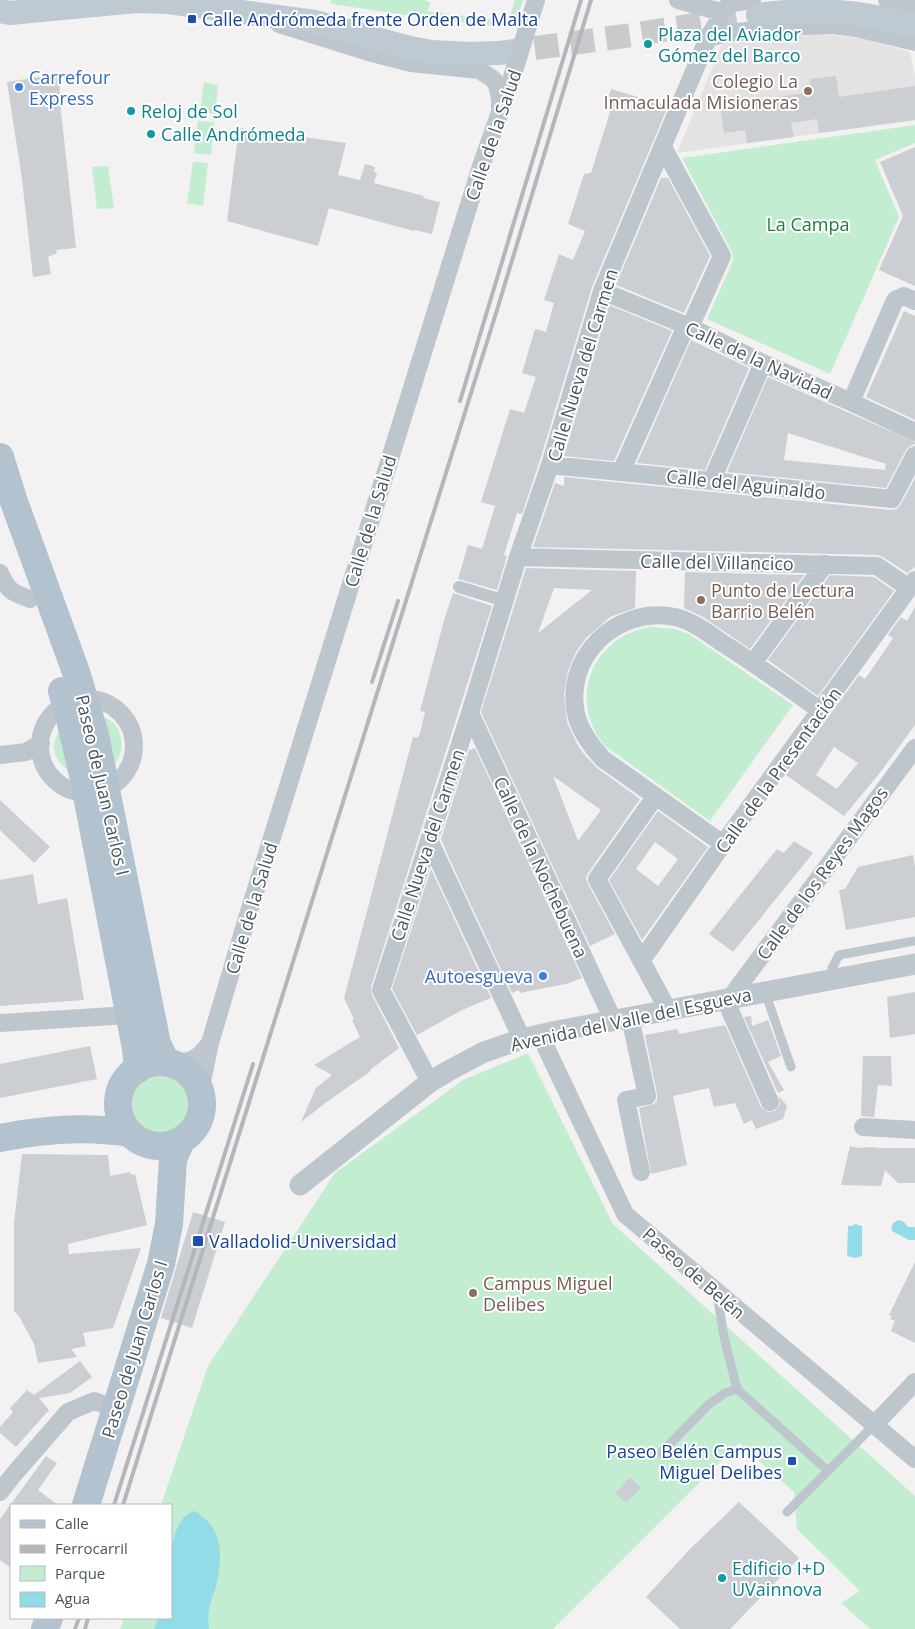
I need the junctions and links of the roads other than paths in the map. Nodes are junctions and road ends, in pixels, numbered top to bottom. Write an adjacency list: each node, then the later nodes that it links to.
1 (536, 0): 13 (street, Calle de la Salud)
2 (678, 0): 4 (street)
3 (887, 0): 7 (street)
4 (728, 5): 6 (street); 10 (street, Calle Nueva del Carmen)
5 (240, 7): 8 (main road); 12 (main road); 13 (street)
6 (755, 7): 9 (main road)
7 (915, 9)
8 (3, 14)
9 (915, 26)
10 (708, 38): 11 (street); 14 (street, Calle Nueva del Carmen)
11 (915, 42)
12 (499, 53)
13 (500, 113): 58 (street, Calle de la Salud)
14 (663, 147): 15 (street, Calle Nueva del Carmen); 17 (street)
15 (602, 291): 17 (street, Calle de la Navidad); 23 (street, Calle Nueva del Carmen)
16 (915, 301): 19 (street)
17 (688, 326): 18 (street, Calle de la Navidad); 24 (street)
18 (763, 364): 19 (street, Calle de la Navidad); 25 (street)
19 (851, 402): 20 (street, Calle de la Navidad)
20 (915, 432)
21 (915, 456): 25 (street, Calle del Aguinaldo)
22 (0, 457): 35 (main road, Paseo de Juan Carlos I)
23 (550, 465): 24 (street, Calle del Aguinaldo); 27 (street, Calle Nueva del Carmen)
24 (621, 472): 25 (street, Calle del Aguinaldo)
25 (712, 480)
26 (0, 516): 32 (main road, Paseo de Juan Carlos I)
27 (518, 557): 28 (street, Calle del Villancico); 33 (street, Calle Nueva del Carmen)
28 (825, 564): 30 (street, Calle del Villancico); 34 (street)
29 (0, 573): 32 (street)
30 (912, 584): 36 (street, Calle de la Presentación)
31 (459, 587): 33 (street)
32 (30, 599): 35 (main road, Paseo de Juan Carlos I)
33 (505, 601): 37 (street, Calle Nueva del Carmen)
34 (753, 663): 36 (street); 44 (street)
35 (75, 701): 38 (street); 43 (main road, Paseo de Juan Carlos I); 43 (street)
36 (821, 711): 46 (street, Calle de la Presentación)
37 (470, 713): 45 (street, Calle Nueva del Carmen); 55 (street, Calle de la Nochebuena)
38 (41, 743): 40 (street); 42 (street)
39 (915, 748): 52 (street, Calle de los Reyes Magos)
40 (26, 752): 41 (street); 42 (street)
41 (0, 755)
42 (43, 762): 43 (street)
43 (96, 791): 54 (main road, Paseo de Juan Carlos I); 59 (main road, Paseo de Juan Carlos I)
44 (655, 797): 46 (street); 48 (street)
45 (429, 840): 57 (street, Paseo de Belén); 62 (street, Calle Nueva del Carmen)
46 (723, 844): 48 (street, Calle de la Presentación)
47 (915, 942): 50 (lane)
48 (641, 961): 53 (street)
49 (915, 964): 50 (street, Avenida del Valle del Esgueva)
50 (834, 979): 51 (street, Avenida del Valle del Esgueva)
51 (765, 992): 52 (street, Avenida del Valle del Esgueva); 60 (lane)
52 (728, 999): 53 (street, Avenida del Valle del Esgueva); 65 (street)
53 (668, 1010): 55 (street, Avenida del Valle del Esgueva)
54 (129, 1015): 56 (street); 61 (main road, Paseo de Juan Carlos I)
55 (621, 1019): 57 (street, Avenida del Valle del Esgueva); 72 (street, Calle de la Nochebuena)
56 (0, 1023)
57 (531, 1037): 62 (street, Avenida del Valle del Esgueva); 75 (street, Paseo de Belén)
58 (210, 1043): 59 (street, Calle de la Salud); 63 (street, Calle de la Salud)
59 (169, 1063): 61 (main road); 63 (main road)
60 (790, 1067)
61 (138, 1069): 64 (main road)
62 (430, 1082): 73 (street, Avenida del Valle del Esgueva)
63 (200, 1091): 71 (main road)
64 (118, 1099): 67 (main road); 70 (main road)
65 (770, 1102)
66 (864, 1127): 68 (street)
67 (87, 1128): 69 (main road); 70 (main road)
68 (915, 1130)
69 (0, 1138)
70 (139, 1139): 71 (main road); 74 (main road, Paseo de Juan Carlos I)
71 (181, 1140): 74 (main road, Paseo de Juan Carlos I)
72 (641, 1172)
73 (300, 1185)
74 (170, 1191): 78 (main road, Paseo de Juan Carlos I)
75 (717, 1293): 77 (lane); 79 (street, Paseo de Belén)
76 (915, 1382): 79 (street)
77 (737, 1390): 80 (lane); 82 (lane)
78 (117, 1409): 83 (street); 84 (main road, Paseo de Juan Carlos I)
79 (874, 1425): 81 (street, Paseo de Belén); 82 (lane)
80 (661, 1453)
81 (915, 1459)
82 (828, 1471): 85 (lane)
83 (0, 1492)
84 (86, 1504)
85 (787, 1512)

